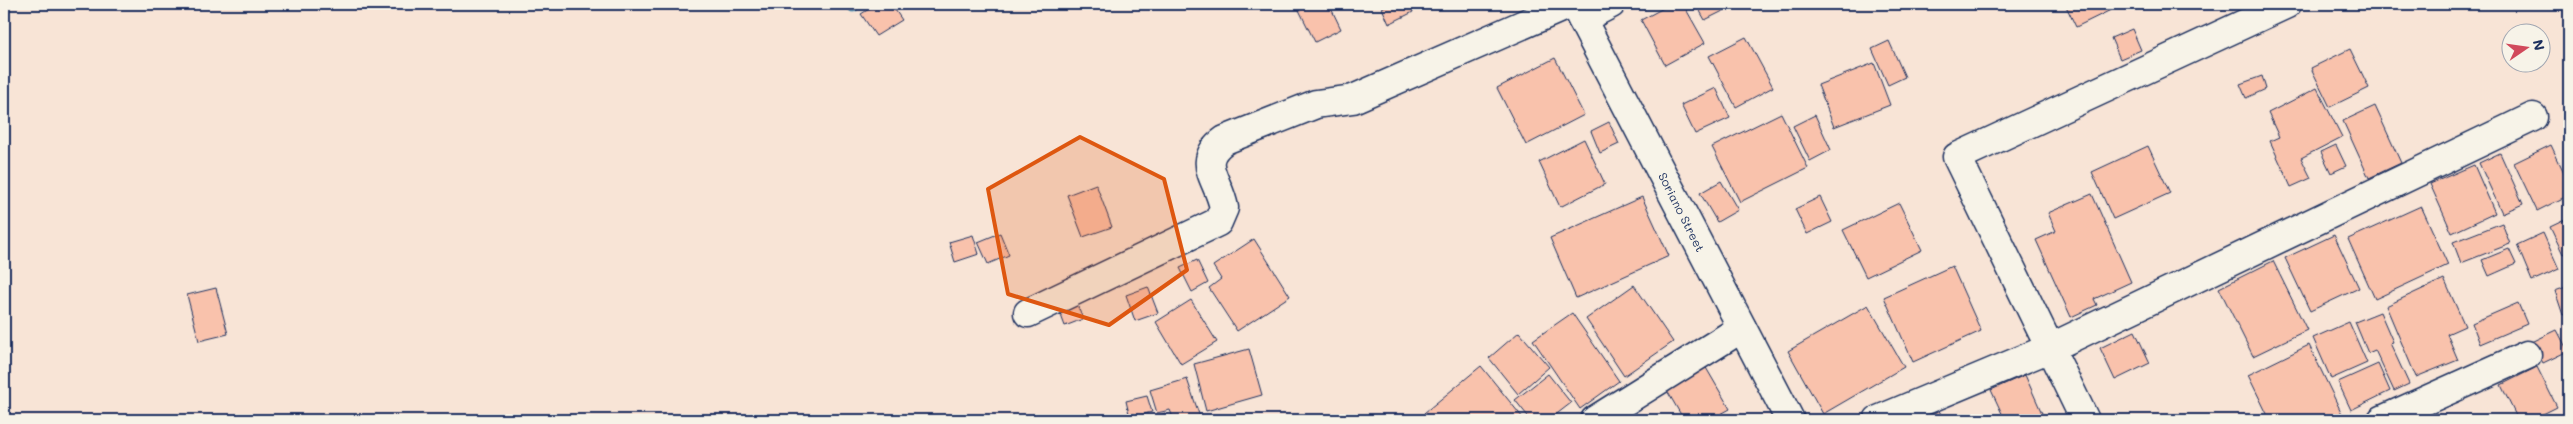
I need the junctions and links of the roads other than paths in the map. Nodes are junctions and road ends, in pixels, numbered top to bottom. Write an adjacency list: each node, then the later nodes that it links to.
1 (1611, 4): 3 (street)
2 (2287, 4): 7 (street)
3 (1575, 9): 5 (street); 6 (street, Soriano Street)
4 (2533, 117): 7 (street)
5 (1028, 313)
6 (1742, 328): 9 (street); 10 (street, Soriano Street)
7 (2050, 348): 11 (street); 12 (street)
8 (2527, 355): 13 (street)
9 (1595, 420)
10 (1790, 420)
11 (1878, 420)
12 (2085, 420)
13 (2382, 420)

